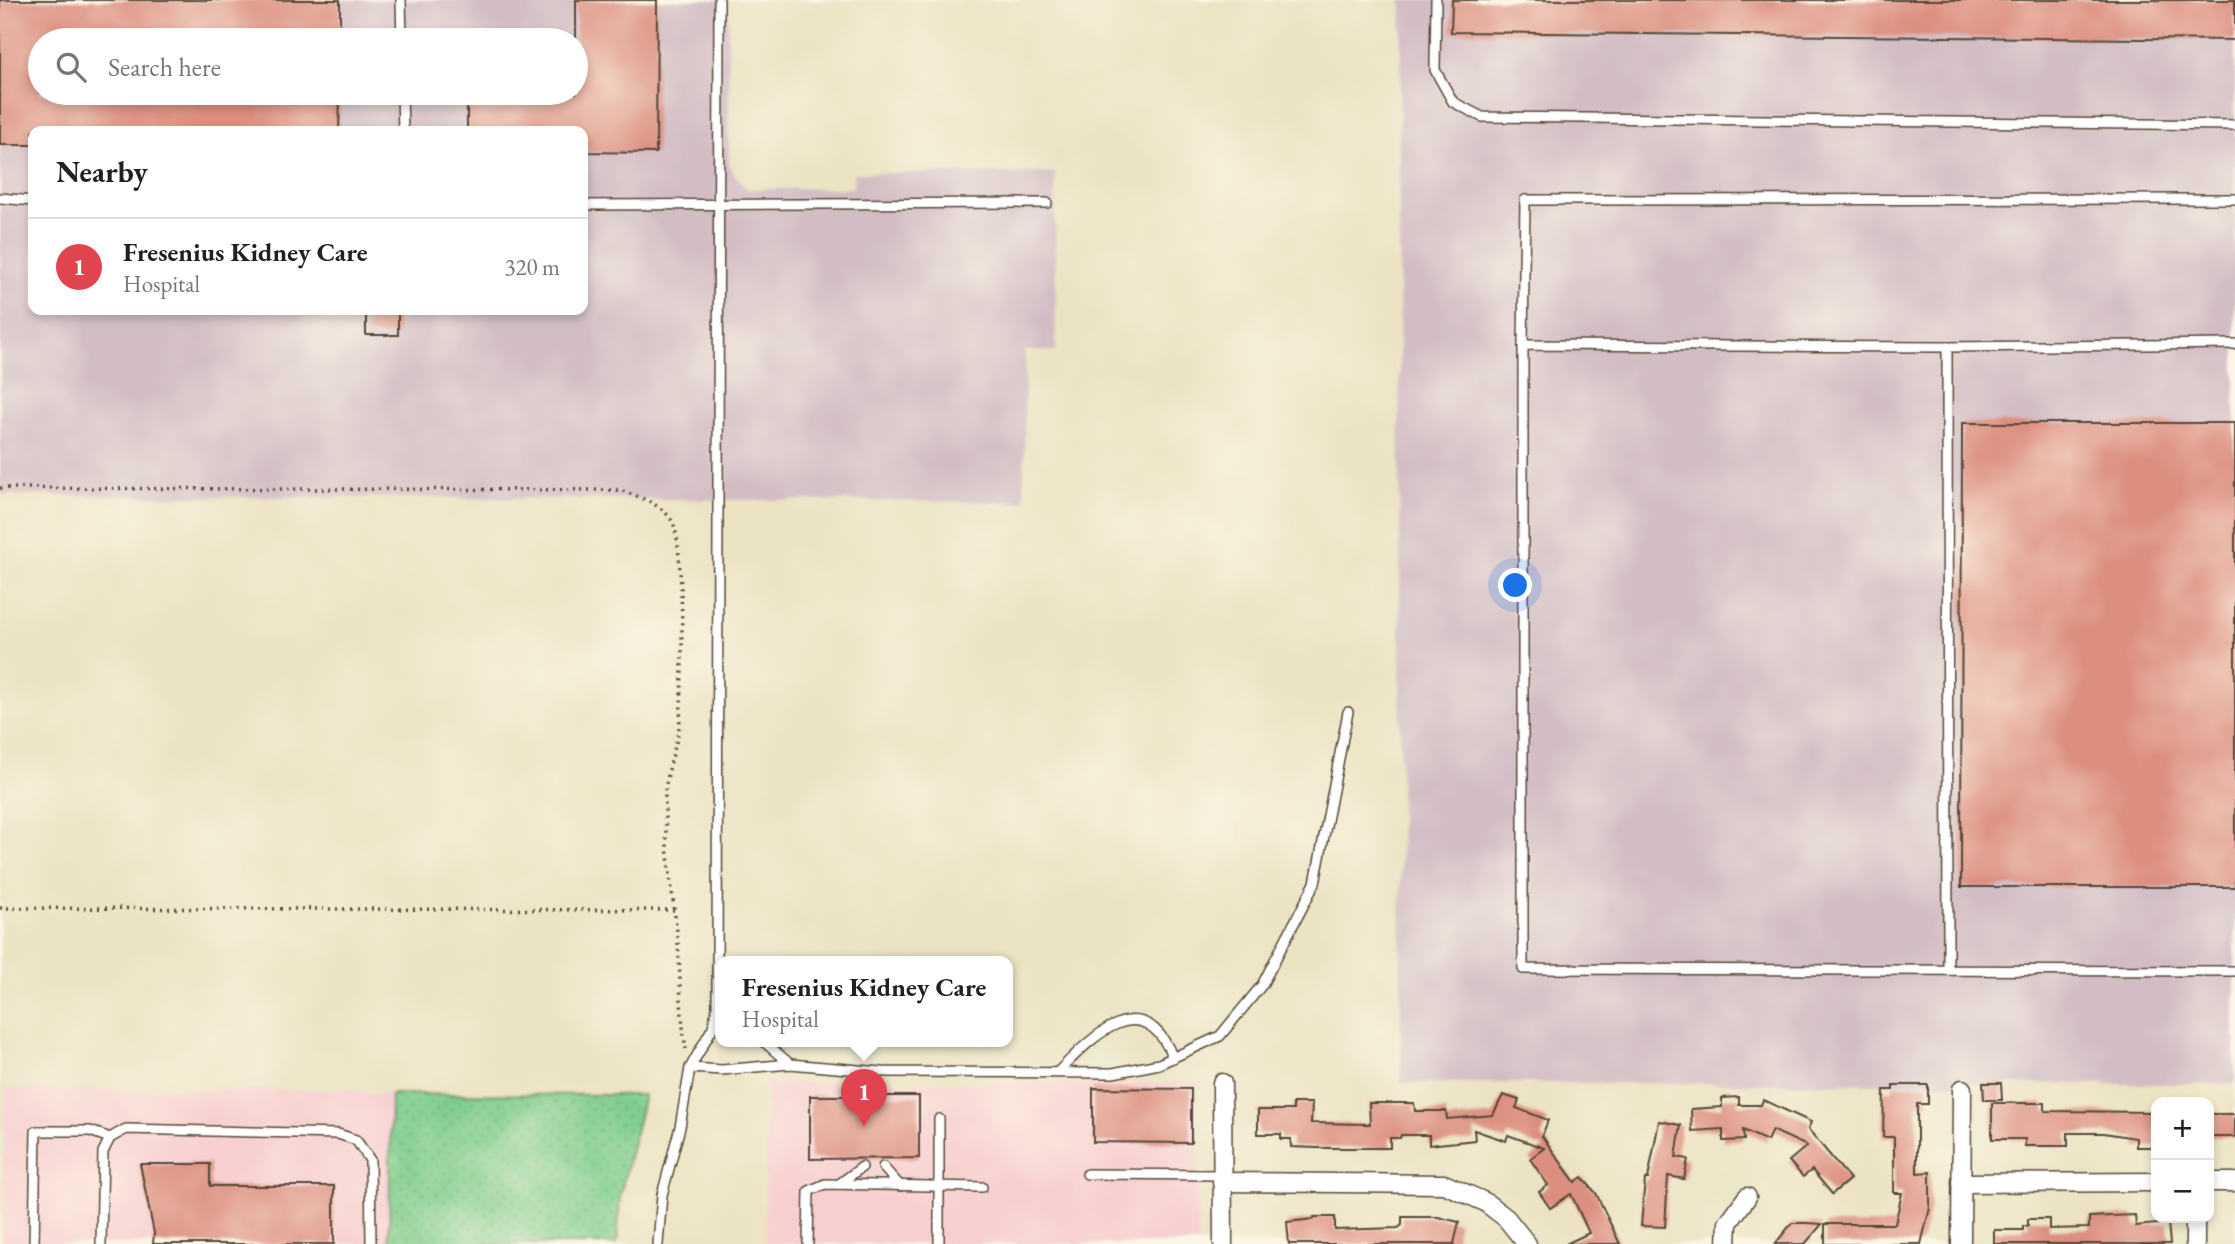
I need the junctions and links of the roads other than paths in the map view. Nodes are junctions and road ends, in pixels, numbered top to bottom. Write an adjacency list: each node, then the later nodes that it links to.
1 (401, 0): 4 (lane)
2 (719, 0): 13 (lane)
3 (1436, 0): 6 (lane)
4 (402, 28)
5 (402, 105): 7 (lane)
6 (2235, 125)
7 (403, 126)
8 (2235, 199): 15 (lane)
9 (3, 201): 10 (lane)
10 (28, 201)
11 (1047, 203): 13 (lane)
12 (588, 205): 13 (lane)
13 (720, 206): 18 (lane)
14 (2235, 344): 16 (lane)
15 (1522, 345): 16 (lane); 19 (lane)
16 (1947, 347): 19 (lane)
17 (1348, 712): 23 (lane)
18 (718, 956)
19 (1948, 970): 20 (lane)
20 (2235, 971)
21 (715, 1031): 25 (lane)
22 (770, 1047): 24 (lane)
23 (1173, 1058): 26 (lane); 26 (lane)
24 (790, 1064): 25 (lane); 26 (lane)
25 (690, 1068): 49 (lane)
26 (1058, 1072)
27 (1222, 1083): 34 (street)
28 (1962, 1089): 38 (street)
29 (939, 1119): 42 (lane)
30 (110, 1138): 46 (lane); 47 (lane); 48 (lane)
31 (862, 1167): 39 (lane)
32 (883, 1167): 40 (lane)
33 (1087, 1174): 34 (lane)
34 (1222, 1178): 51 (street); 52 (street)
35 (2151, 1182): 38 (street)
36 (2214, 1182): 37 (street)
37 (2235, 1182)
38 (1961, 1183): 54 (street)
39 (839, 1184): 40 (lane); 50 (lane)
40 (900, 1186): 42 (lane)
41 (982, 1187): 42 (lane)
42 (939, 1188): 45 (lane)
43 (1747, 1197): 53 (street)
44 (2195, 1223): 55 (street)
45 (939, 1243)
46 (34, 1244)
47 (101, 1244)
48 (371, 1244)
49 (657, 1244)
50 (808, 1244)
51 (1223, 1244)
52 (1527, 1244)
53 (1727, 1244)
54 (1961, 1244)
55 (2195, 1244)

